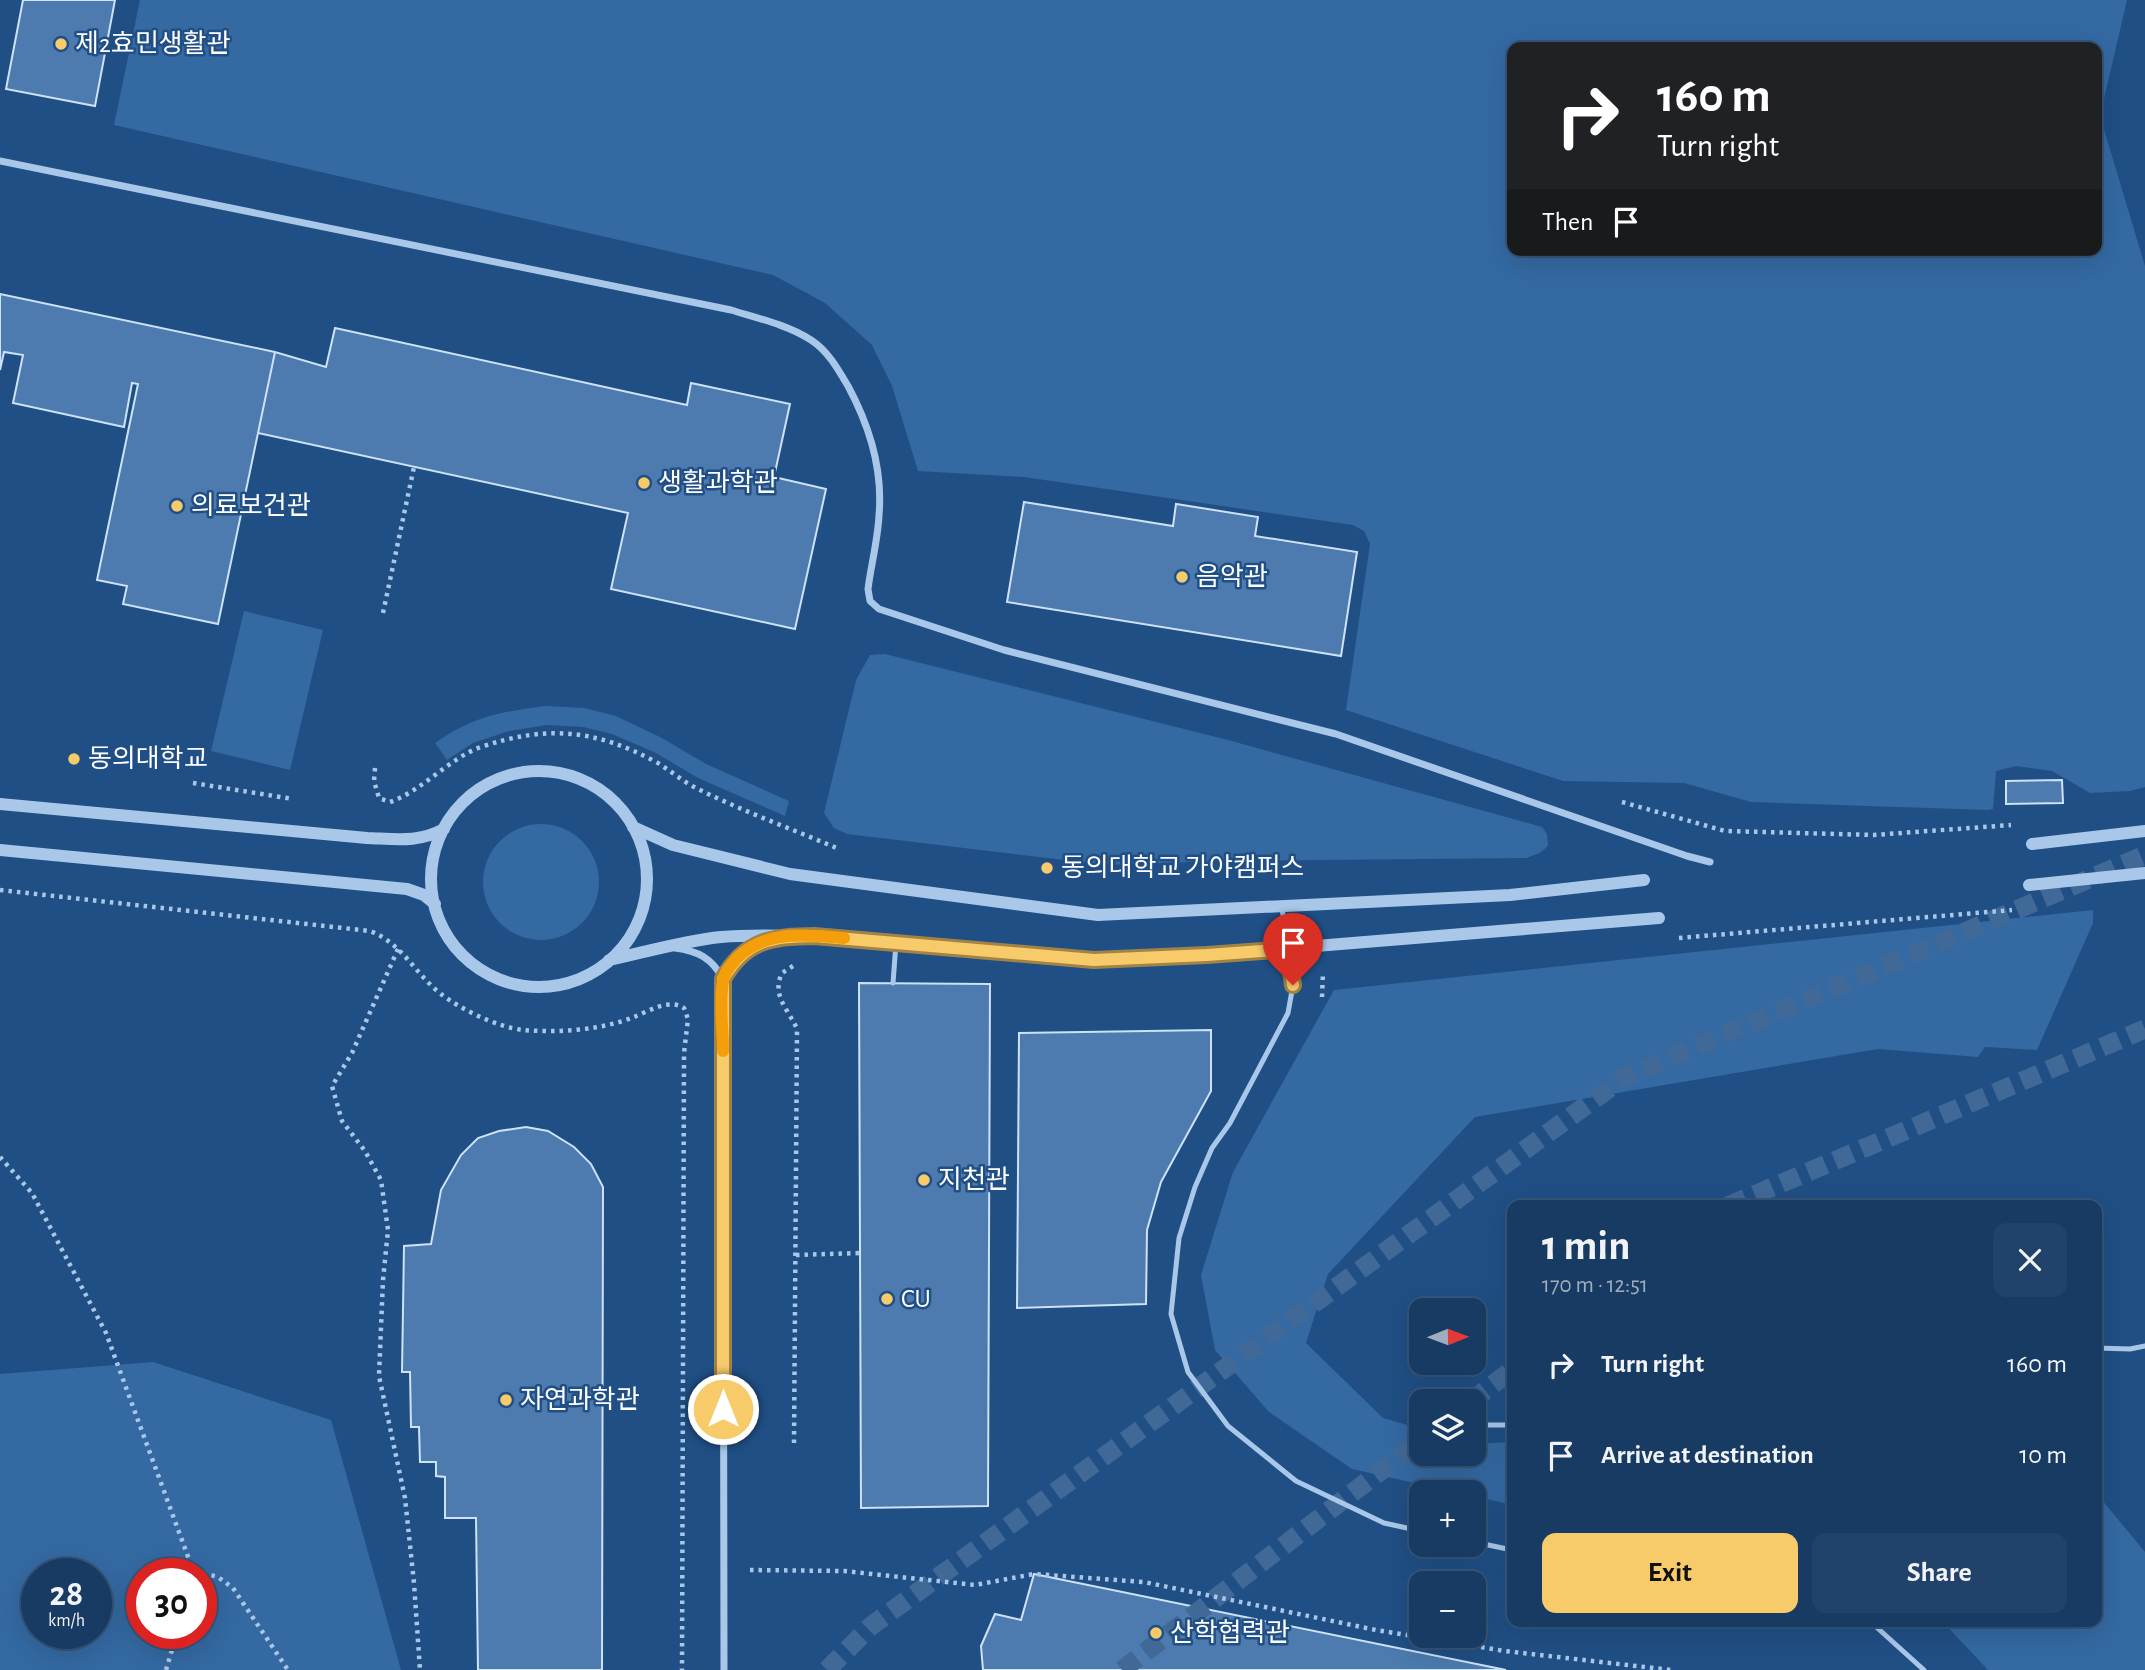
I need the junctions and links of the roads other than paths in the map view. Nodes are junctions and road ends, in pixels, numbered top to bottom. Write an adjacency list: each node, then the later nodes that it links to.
1 (0, 161): 8 (street)
2 (0, 804): 4 (street)
3 (633, 827): 4 (street); 13 (street); 19 (street)
4 (444, 829): 12 (street)
5 (2145, 831): 6 (street)
6 (2032, 844)
7 (0, 849): 12 (street)
8 (1710, 862)
9 (2145, 873): 11 (street)
10 (1644, 880): 13 (street)
11 (2029, 885)
12 (435, 904): 19 (street)
13 (1282, 906): 18 (lane)
14 (1659, 918): 18 (street)
15 (782, 936): 16 (street); 17 (street); 20 (street)
16 (895, 943): 18 (street); 21 (lane)
17 (665, 947): 19 (street); 20 (street)
18 (1288, 949): 26 (lane)
19 (609, 961)
20 (723, 979): 30 (street)
21 (893, 984)
22 (2145, 1346): 23 (lane)
23 (2102, 1348)
24 (1486, 1425): 25 (lane)
25 (1507, 1425)
26 (1409, 1528)
27 (1486, 1544): 28 (lane)
28 (1507, 1548)
29 (1875, 1627): 31 (lane)
30 (724, 1670)
31 (1924, 1670)

